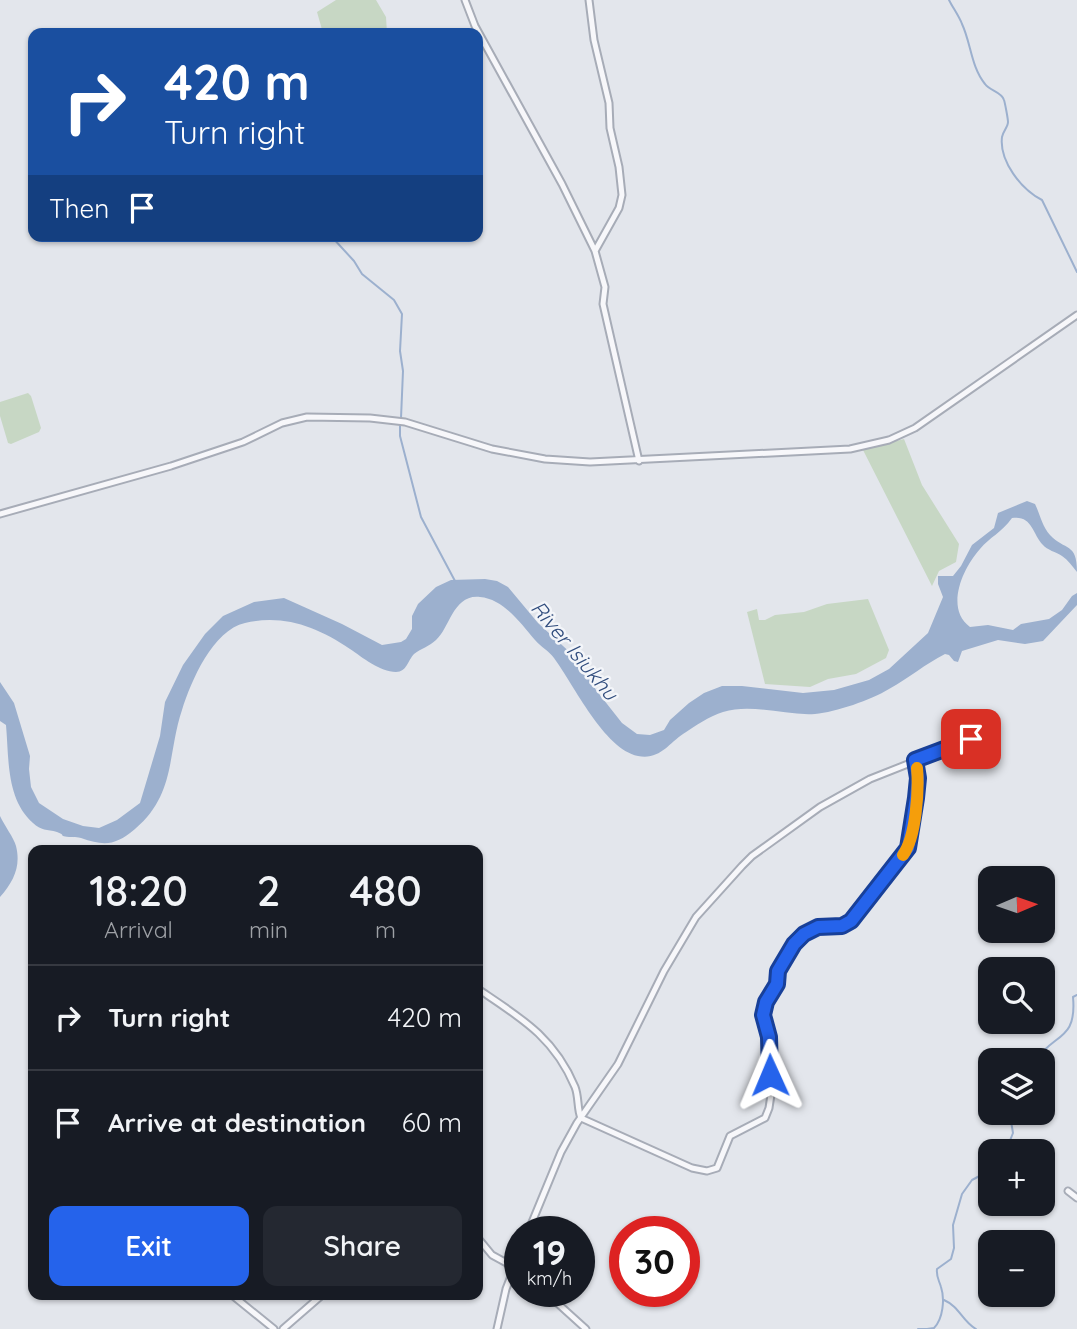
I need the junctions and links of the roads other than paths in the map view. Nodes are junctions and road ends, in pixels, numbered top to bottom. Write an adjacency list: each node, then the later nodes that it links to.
1 (465, 0): 3 (street)
2 (589, 0): 5 (street)
3 (476, 28)
4 (483, 40): 5 (street)
5 (595, 251): 7 (street)
6 (1077, 315): 7 (street)
7 (639, 461): 8 (street)
8 (0, 514)
9 (971, 739): 10 (street)
10 (915, 760): 12 (street); 12 (street)
11 (483, 992): 12 (street)
12 (581, 1118): 15 (street)
13 (1068, 1191): 14 (street)
14 (1077, 1198)
15 (535, 1216)
16 (483, 1244): 17 (street)
17 (504, 1262)
18 (504, 1298): 24 (street)
19 (239, 1300): 22 (street)
20 (316, 1300): 23 (street)
21 (562, 1307): 25 (street)
22 (274, 1329)
23 (283, 1329)
24 (497, 1329)
25 (586, 1329)

